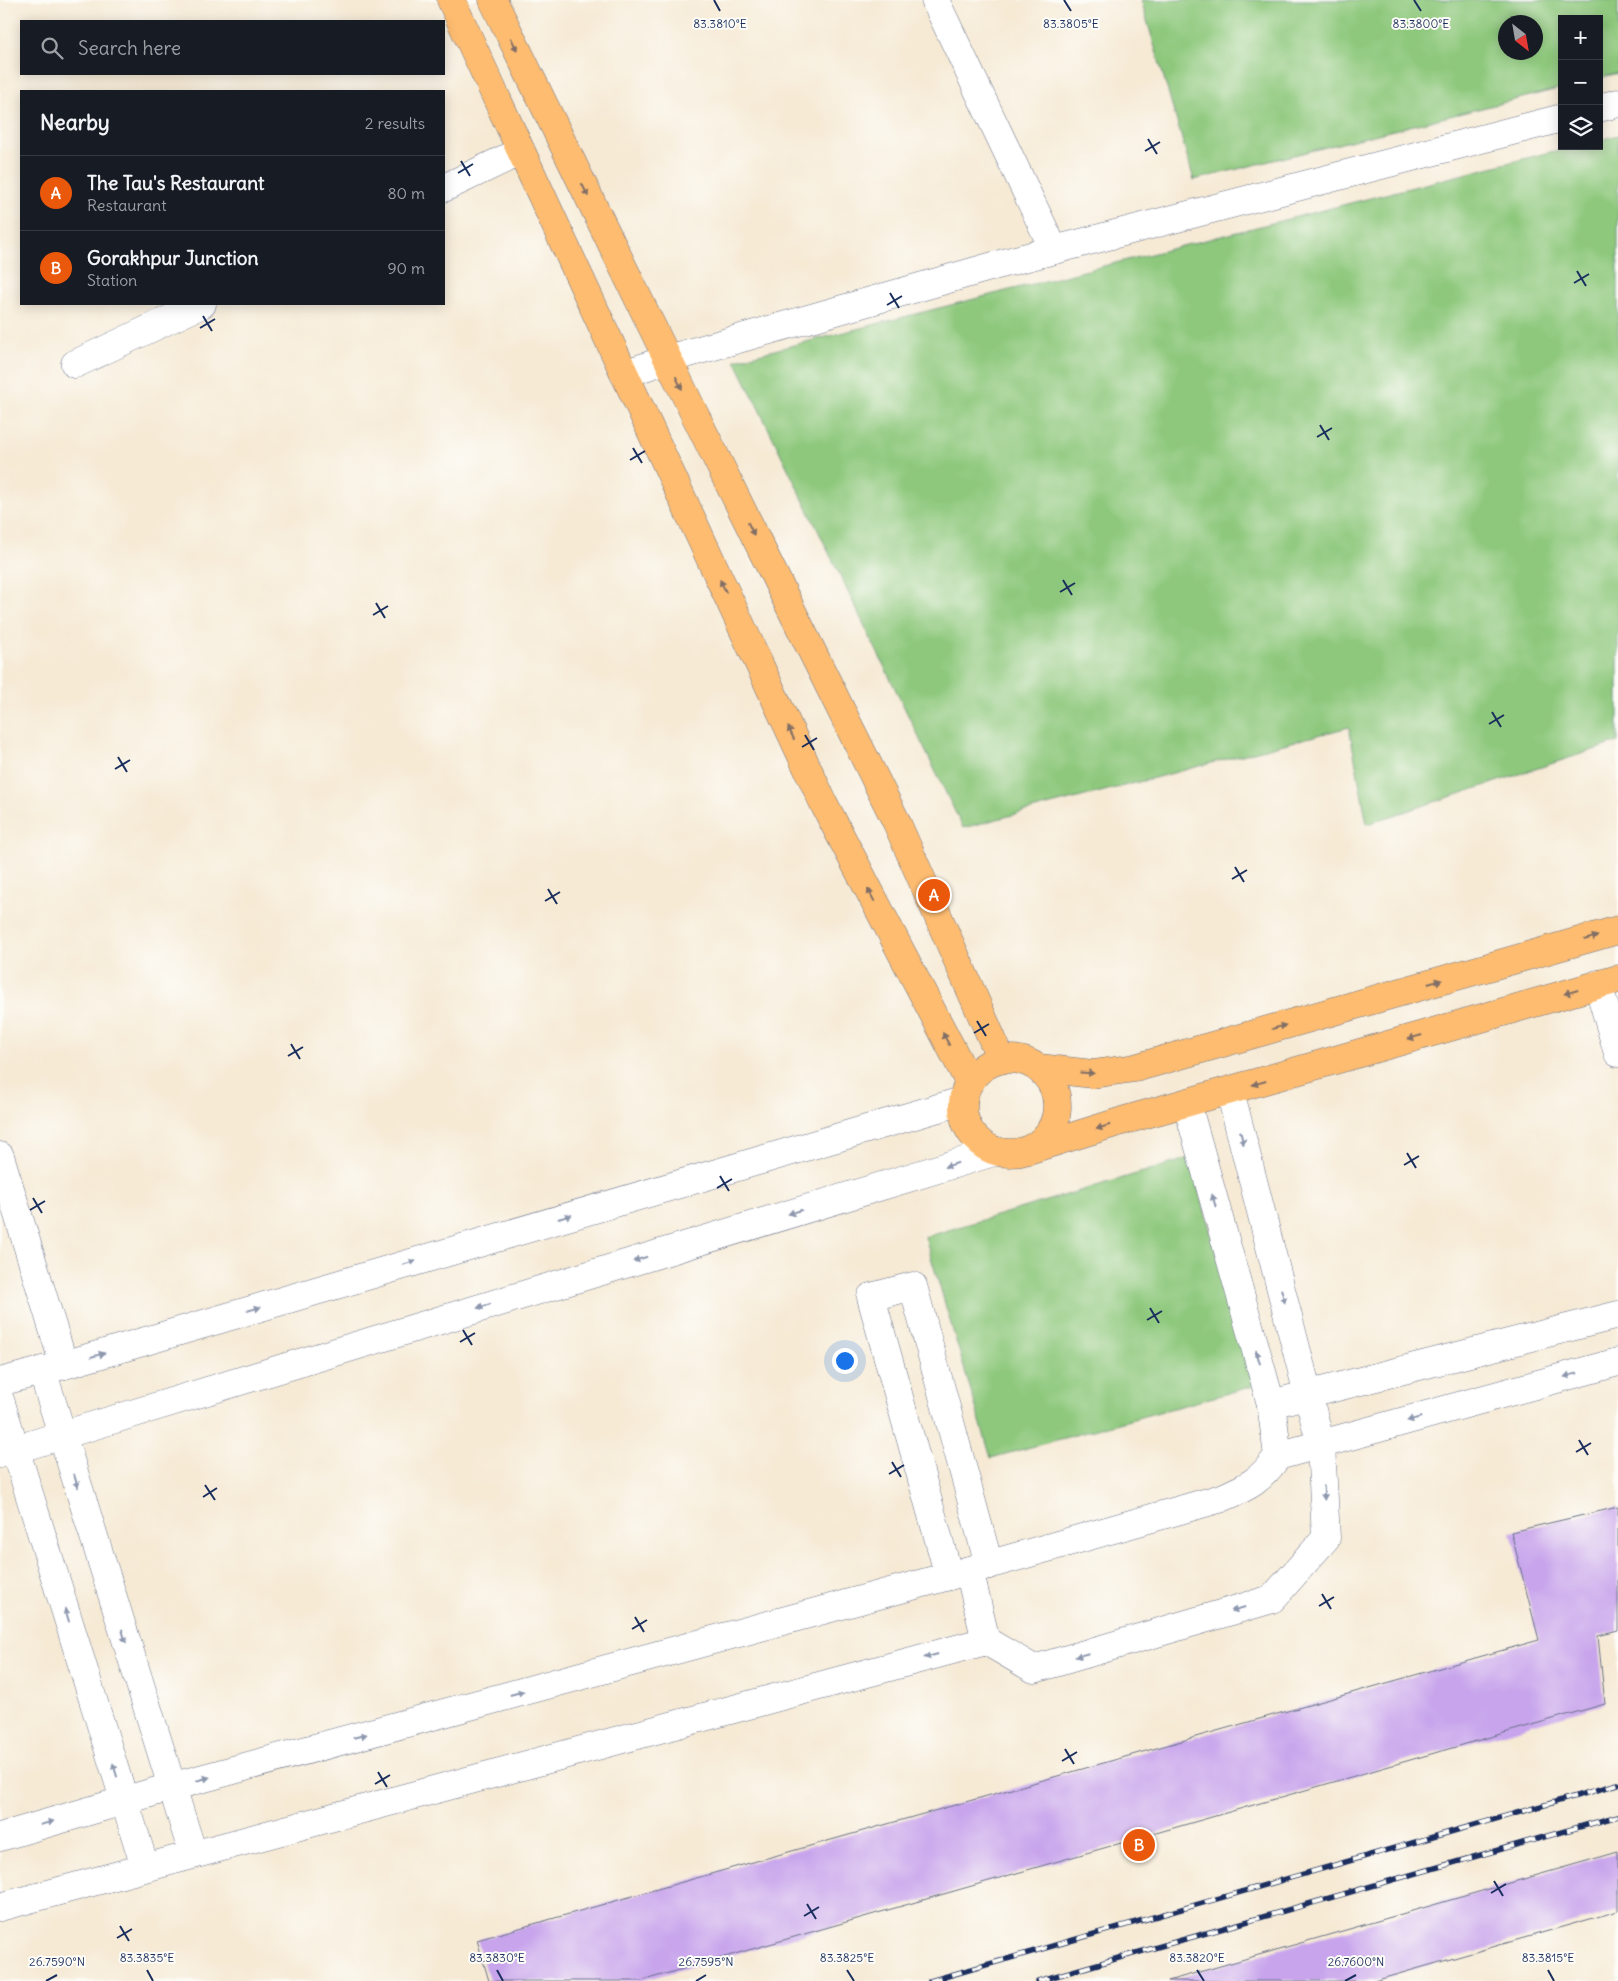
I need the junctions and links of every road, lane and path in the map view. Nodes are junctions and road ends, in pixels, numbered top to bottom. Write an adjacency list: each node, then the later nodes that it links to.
1 (451, 0): 7 (main road)
2 (492, 0): 11 (main road, one-way to 11)
3 (935, 0): 9 (street)
4 (1618, 103): 5 (street)
5 (1603, 107)
6 (1558, 119): 9 (street)
7 (521, 152): 8 (street); 13 (main road)
8 (445, 188)
9 (1054, 250): 11 (street)
10 (200, 305): 12 (street)
11 (668, 359): 13 (street); 17 (main road, one-way to 17)
12 (75, 364)
13 (624, 374): 19 (main road, one-way to 13)
14 (1618, 930): 18 (main road, one-way to 14)
15 (1608, 981): 16 (street); 20 (main road, one-way to 20)
16 (1618, 1053)
17 (1001, 1059): 18 (main road); 19 (main road)
18 (1039, 1068): 22 (main road)
19 (966, 1091): 23 (main road); 27 (street, one-way to 19)
20 (1230, 1091): 21 (main road); 29 (street, one-way to 29)
21 (1187, 1104): 22 (main road, one-way to 22); 31 (street, one-way to 21)
22 (1029, 1150): 23 (main road)
23 (998, 1151): 32 (street, one-way to 32)
24 (0, 1156): 27 (street)
25 (1618, 1315): 29 (street)
26 (1618, 1362): 33 (street, one-way to 33)
27 (53, 1368): 28 (street); 32 (street)
28 (0, 1382)
29 (1308, 1394): 31 (street); 33 (street)
30 (0, 1400): 34 (street)
31 (1271, 1404): 35 (street)
32 (62, 1434): 34 (street); 38 (street, one-way to 38)
33 (1321, 1445): 35 (street); 37 (street, one-way to 37)
34 (8, 1451): 39 (street, one-way to 34)
35 (1278, 1456): 36 (street)
36 (969, 1570): 36 (street); 37 (street); 38 (street, one-way to 36)
37 (986, 1641): 41 (street, one-way to 41)
38 (171, 1787): 39 (street); 41 (street)
39 (125, 1800): 40 (street, one-way to 39); 42 (street)
40 (0, 1837)
41 (193, 1854): 42 (street)
42 (145, 1867): 43 (street)
43 (0, 1907)

